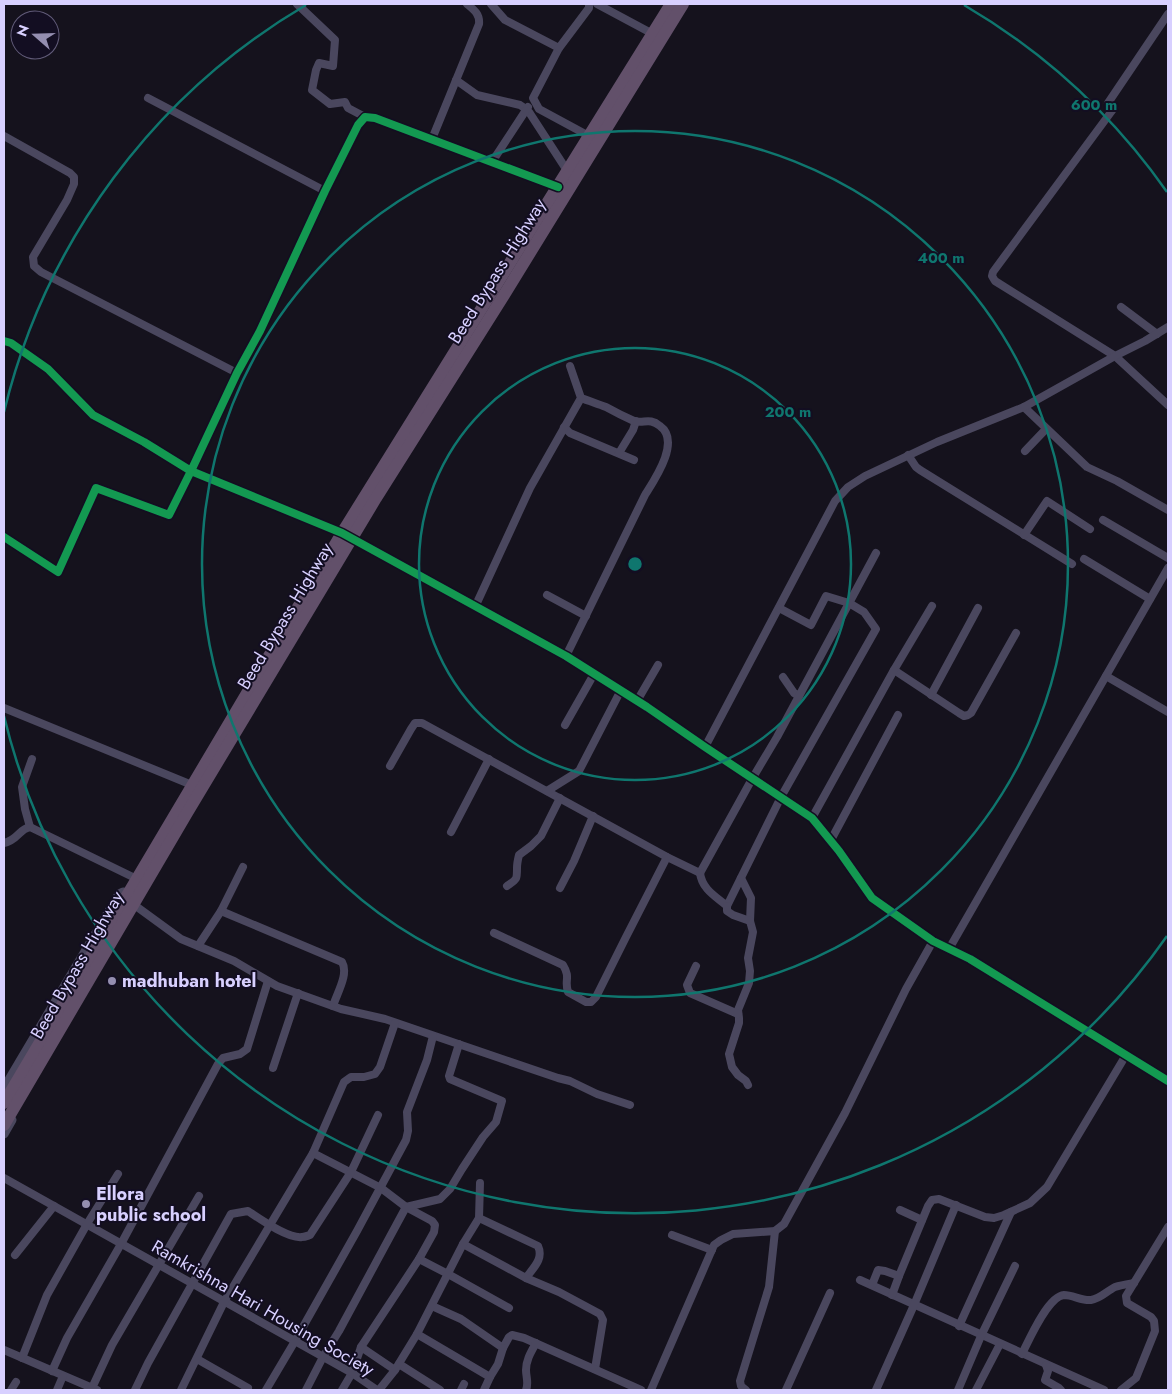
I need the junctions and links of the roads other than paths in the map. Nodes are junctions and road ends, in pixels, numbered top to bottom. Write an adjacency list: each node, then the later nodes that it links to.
1 (297, 4): 15 (street)
2 (467, 4): 11 (street)
3 (491, 4): 10 (street)
4 (589, 4): 10 (street)
5 (596, 4): 9 (street)
6 (671, 4): 9 (highway, Beed Bypass Highway)
7 (683, 4): 45 (highway, Beed Bypass Highway)
8 (1168, 14): 27 (street)
9 (653, 34): 17 (highway, Beed Bypass Highway)
10 (559, 48): 13 (street)
11 (456, 80): 14 (street); 18 (street)
12 (148, 98): 22 (street)
13 (533, 98): 14 (street); 17 (street)
14 (526, 109): 19 (street); 20 (street)
15 (365, 117): 18 (street); 22 (street)
16 (4, 136): 29 (street)
17 (590, 136): 20 (highway, Beed Bypass Highway)
18 (432, 139): 19 (street)
19 (492, 162): 21 (street)
20 (568, 172): 21 (highway, Beed Bypass Highway)
21 (558, 187): 45 (highway, Beed Bypass Highway)
22 (325, 191): 29 (street)
23 (1121, 307): 25 (street)
24 (1168, 327): 25 (street)
25 (1157, 334): 27 (street)
26 (4, 341): 40 (street)
27 (1115, 356): 31 (street); 32 (street)
28 (570, 366): 30 (street)
29 (237, 373): 40 (street)
30 (580, 398): 33 (street); 34 (street)
31 (1168, 405)
32 (1024, 407): 35 (street); 38 (street)
33 (636, 422): 37 (street); 59 (street)
34 (564, 428): 37 (street); 56 (street)
35 (1046, 428): 36 (street); 41 (street)
36 (1026, 451)
37 (619, 453): 39 (street)
38 (908, 455): 44 (street); 57 (street)
39 (634, 460)
40 (191, 472): 45 (street); 46 (street)
41 (1168, 510)
42 (1103, 520): 48 (street)
43 (1090, 529): 44 (street)
44 (1024, 535): 50 (street)
45 (347, 536): 56 (street); 80 (highway, Beed Bypass Highway); 93 (highway, Beed Bypass Highway)
46 (4, 537)
47 (876, 553): 54 (street)
48 (1168, 558)
49 (1084, 559): 53 (street)
50 (1072, 564)
51 (1168, 568): 53 (street)
52 (547, 596): 59 (street)
53 (1150, 599): 65 (street)
54 (849, 603): 57 (street); 69 (street); 82 (street)
55 (932, 606): 63 (street)
56 (475, 607): 61 (street)
57 (778, 608): 75 (street)
58 (978, 608): 68 (street)
59 (586, 616): 61 (street)
60 (1016, 633): 68 (street)
61 (566, 656): 64 (street)
62 (658, 666): 70 (street)
63 (894, 670): 68 (street); 85 (street)
64 (594, 674): 67 (street); 74 (street)
65 (1106, 676): 72 (street); 104 (street)
66 (783, 677): 69 (street)
67 (621, 690): 70 (street); 81 (street)
68 (931, 695)
69 (799, 696): 79 (street)
70 (637, 700): 75 (street)
71 (4, 708): 80 (street)
72 (1168, 712)
73 (898, 715): 88 (street)
74 (565, 725)
75 (704, 747): 79 (street)
76 (32, 758): 86 (street)
77 (489, 759): 78 (street); 81 (street); 87 (street)
78 (390, 766)
79 (752, 778): 82 (street); 92 (street)
80 (192, 785): 93 (highway, Beed Bypass Highway)
81 (547, 791): 83 (street)
82 (781, 797): 85 (street); 94 (street)
83 (560, 798): 84 (street); 95 (street)
84 (593, 816): 90 (street); 96 (street)
85 (812, 818): 88 (street)
86 (30, 827): 89 (street); 93 (street)
87 (450, 832)
88 (831, 840): 102 (street)
89 (4, 843)
90 (667, 857): 92 (street); 101 (street)
91 (243, 867): 99 (street)
92 (700, 873): 98 (street)
93 (143, 878): 97 (highway, Beed Bypass Highway); 97 (street)
94 (741, 878): 98 (street); 100 (street)
95 (507, 886)
96 (560, 888)
97 (133, 902): 103 (street); 117 (street); 118 (highway, Beed Bypass Highway); 121 (highway, Beed Bypass Highway); 122 (street)
98 (727, 906): 100 (street)
99 (221, 911): 103 (street); 108 (street)
100 (750, 921): 109 (street)
101 (494, 934)
102 (933, 941): 104 (street); 140 (street)
103 (198, 946): 106 (street)
104 (949, 948): 113 (street)
105 (696, 966): 109 (street)
106 (268, 981): 107 (street); 142 (street)
107 (298, 993): 108 (street); 114 (street)
108 (333, 1006): 110 (street)
109 (738, 1014): 116 (street)
110 (395, 1023): 111 (street); 123 (street)
111 (433, 1036): 112 (street); 128 (street)
112 (459, 1044): 119 (street); 132 (street)
113 (1126, 1055): 115 (street); 134 (street)
114 (273, 1068)
115 (1168, 1081)
116 (748, 1085)
117 (4, 1088)
118 (4, 1103)
119 (630, 1105)
120 (378, 1115): 124 (street)
121 (4, 1125)
122 (4, 1134)
123 (313, 1153): 124 (street); 138 (street)
124 (351, 1172): 128 (street); 138 (street)
125 (118, 1174): 137 (street)
126 (4, 1178): 131 (street, Ramkrishna Hari Housing Society)
127 (480, 1183): 135 (street)
128 (381, 1188): 132 (street); 165 (street)
129 (199, 1196): 147 (street)
130 (956, 1205): 134 (street); 136 (street); 160 (street)
131 (54, 1206): 137 (street, Ramkrishna Hari Housing Society); 145 (street)
132 (406, 1207): 146 (street); 172 (street)
133 (900, 1210): 136 (street)
134 (1012, 1211): 162 (street)
135 (479, 1218): 143 (street); 151 (street)
136 (922, 1220): 150 (street)
137 (86, 1224): 142 (street, Ramkrishna Hari Housing Society); 173 (street)
138 (271, 1226): 154 (street); 158 (street)
139 (1168, 1227): 153 (street)
140 (775, 1231): 144 (street); 200 (street)
141 (672, 1235): 144 (street)
142 (121, 1244): 147 (street, Ramkrishna Hari Housing Society); 178 (street)
143 (464, 1244): 149 (street); 151 (street)
144 (712, 1250): 199 (street)
145 (15, 1255)
146 (418, 1259): 149 (street); 168 (street)
147 (160, 1265): 154 (street, Ramkrishna Hari Housing Society); 185 (street)
148 (1015, 1266): 164 (street)
149 (448, 1274): 159 (street); 161 (street)
150 (899, 1276): 155 (street); 157 (street)
151 (526, 1278): 177 (street)
152 (860, 1280): 155 (street)
153 (1134, 1283): 171 (street); 207 (street)
154 (192, 1284): 158 (street, Ramkrishna Hari Housing Society); 188 (street)
155 (872, 1285): 157 (street)
156 (830, 1293): 201 (street)
157 (892, 1295): 160 (street)
158 (224, 1302): 165 (street, Ramkrishna Hari Housing Society); 174 (street)
159 (432, 1306): 163 (street); 169 (street)
160 (914, 1306): 162 (street); 202 (street)
161 (509, 1308)
162 (959, 1326): 164 (street)
163 (417, 1334): 176 (street); 181 (street)
164 (981, 1336): 167 (street); 203 (street)
165 (295, 1341): 172 (street, Ramkrishna Hari Housing Society); 190 (street)
166 (536, 1343): 169 (street); 177 (street); 196 (street)
167 (1000, 1344): 171 (street); 204 (street)
168 (361, 1347): 176 (street); 179 (street)
169 (503, 1348): 181 (street)
170 (4, 1350): 173 (street)
171 (1022, 1354): 175 (street)
172 (323, 1357): 179 (street, Ramkrishna Hari Housing Society); 191 (street)
173 (22, 1358): 178 (street)
174 (197, 1359): 184 (street); 189 (street)
175 (1046, 1364): 205 (street); 206 (street)
176 (397, 1367): 193 (street); 194 (street)
177 (595, 1369): 183 (street)
178 (52, 1371): 180 (street)
179 (352, 1373): 192 (street); 193 (street, Ramkrishna Hari Housing Society)
180 (63, 1376): 185 (street); 187 (street)
181 (490, 1377): 195 (street)
182 (16, 1382): 186 (street)
183 (625, 1383): 197 (street); 198 (street)
184 (248, 1388)
185 (95, 1389)
186 (11, 1390)
187 (57, 1390)
188 (135, 1390)
189 (182, 1390)
190 (266, 1390)
191 (306, 1390)
192 (342, 1390)
193 (378, 1390)
194 (440, 1390)
195 (484, 1390)
196 (526, 1390)
197 (619, 1390)
198 (640, 1390)
199 (651, 1390)
200 (746, 1390)
201 (786, 1390)
202 (876, 1390)
203 (958, 1390)
204 (976, 1390)
205 (1061, 1390)
206 (1104, 1390)
207 (1121, 1390)

